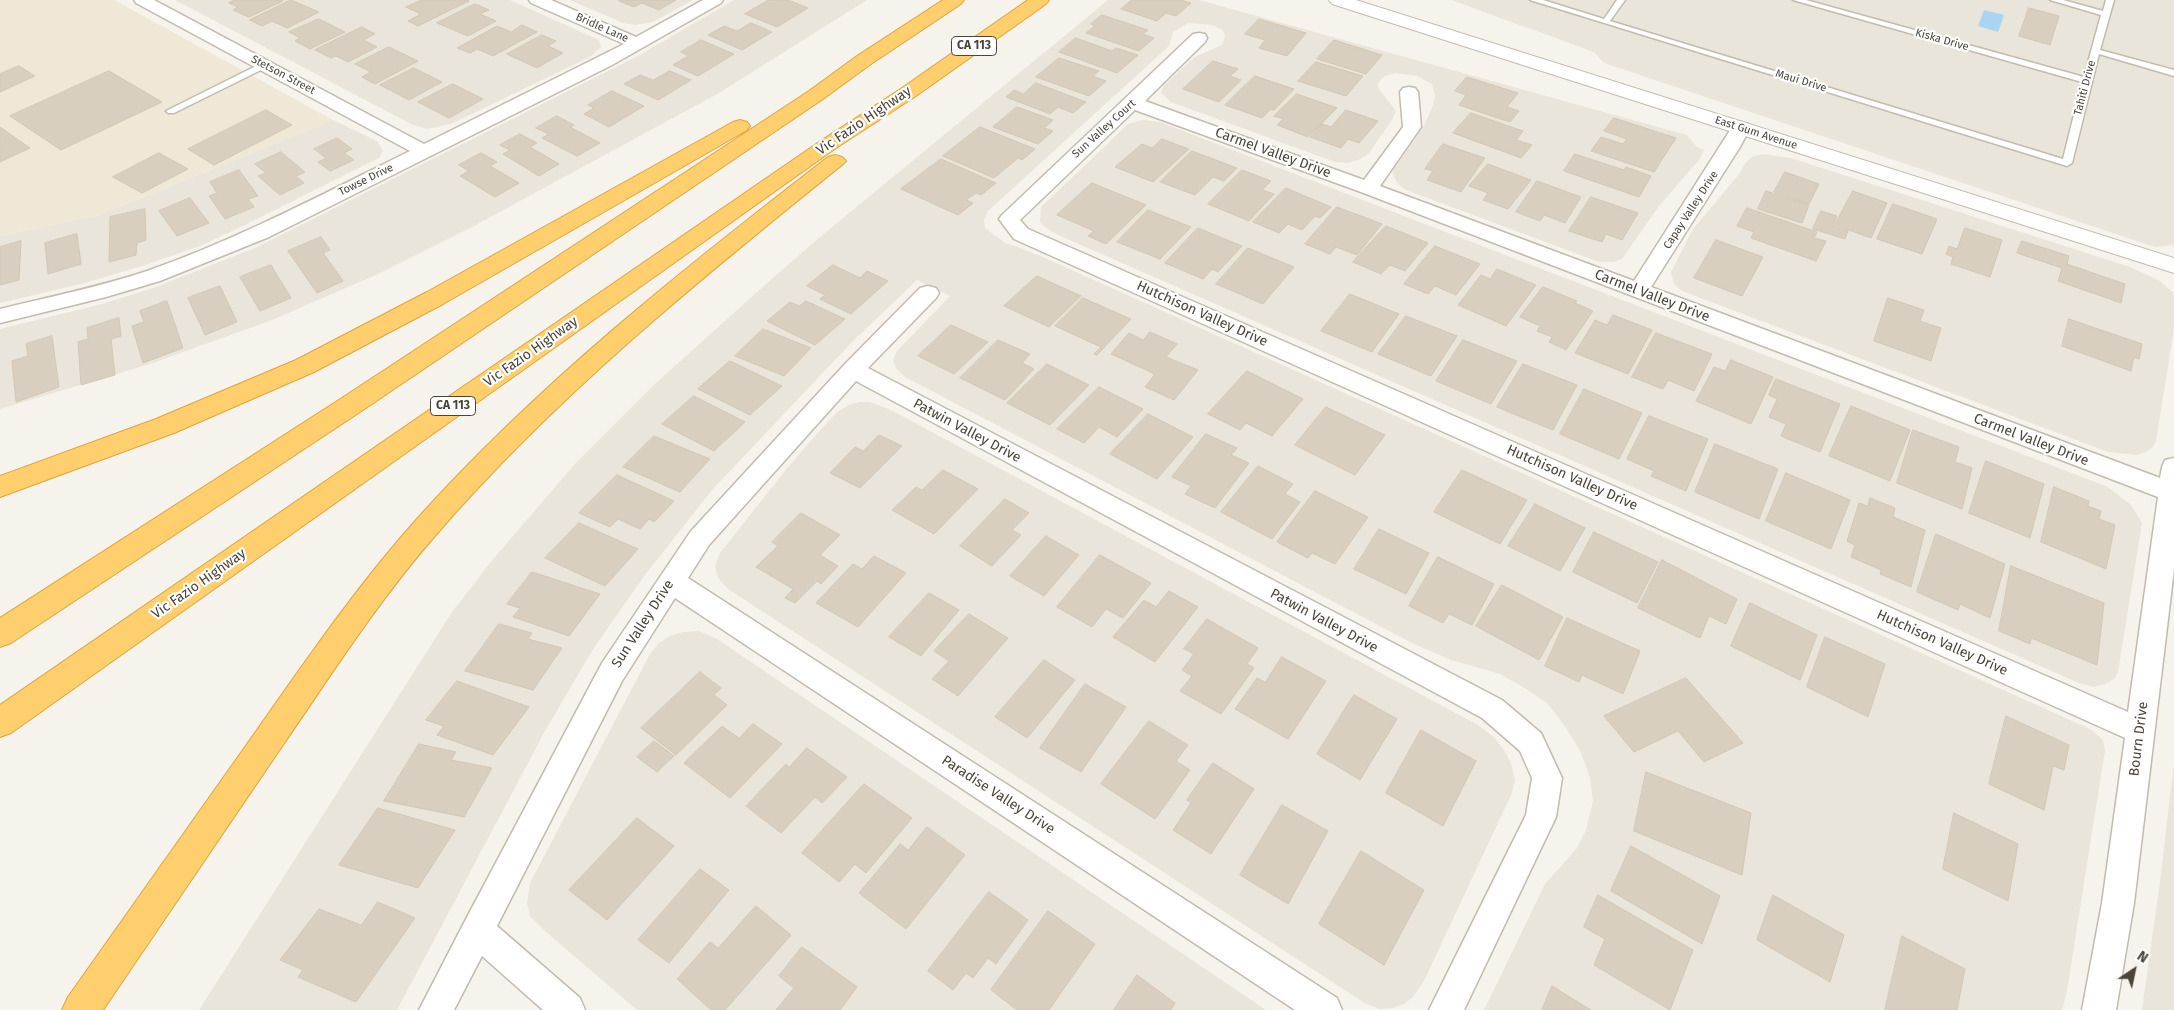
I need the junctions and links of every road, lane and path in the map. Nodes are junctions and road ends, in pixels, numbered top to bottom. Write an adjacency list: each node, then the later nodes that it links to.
1 (142, 0): 18 (street, Stetson Street)
2 (538, 0): 15 (street, Bridle Lane)
3 (715, 0): 15 (street, Towse Drive)
4 (955, 0): 17 (highway)
5 (1040, 0): 21 (highway, Vic Fazio Highway / CA 113)
6 (1338, 0): 25 (street, East Gum Avenue)
7 (1534, 0): 13 (lane, Maui Drive)
8 (1621, 0): 13 (lane)
9 (1797, 0): 20 (lane, Kiska Drive)
10 (2054, 0): 12 (lane)
11 (2110, 0): 12 (lane, Tahiti Drive)
12 (2106, 14): 16 (lane, Tahiti Drive)
13 (1606, 22): 27 (lane, Maui Drive)
14 (1199, 38): 23 (street, Sun Valley Court)
15 (638, 44): 26 (street, Towse Drive)
16 (2096, 51): 19 (lane); 20 (lane, Tahiti Drive)
17 (864, 60): 36 (highway); 38 (highway)
18 (264, 65): 24 (lane); 26 (street, Stetson Street)
19 (2174, 73)
20 (2087, 81): 27 (lane, Tahiti Drive)
21 (909, 92): 39 (highway, Vic Fazio Highway / CA 113); 42 (highway)
22 (1410, 92): 28 (street)
23 (1134, 103): 28 (street, Carmel Valley Drive); 29 (street, Sun Valley Court)
24 (171, 111)
25 (1741, 128): 30 (street, East Gum Avenue); 31 (street, Capay Valley Drive)
26 (423, 152): 33 (street, Towse Drive)
27 (2067, 164)
28 (1368, 188): 31 (street, Carmel Valley Drive)
29 (1009, 219): 40 (street, Hutchison Valley Drive)
30 (2174, 266)
31 (1638, 290): 35 (street, Carmel Valley Drive)
32 (928, 294): 34 (street, Sun Valley Drive)
33 (0, 316)
34 (853, 370): 37 (street, Sun Valley Drive); 46 (street, Patwin Valley Drive)
35 (2172, 479): 40 (street, Bourn Drive)
36 (0, 487)
37 (671, 581): 41 (street, Sun Valley Drive); 45 (street, Paradise Valley Drive)
38 (0, 634)
39 (0, 723)
40 (2140, 731): 47 (street, Bourn Drive)
41 (477, 930): 43 (street, Sun Valley Drive); 44 (street)
42 (81, 1010)
43 (436, 1010)
44 (568, 1010)
45 (1325, 1010)
46 (1446, 1010)
47 (2099, 1010)

